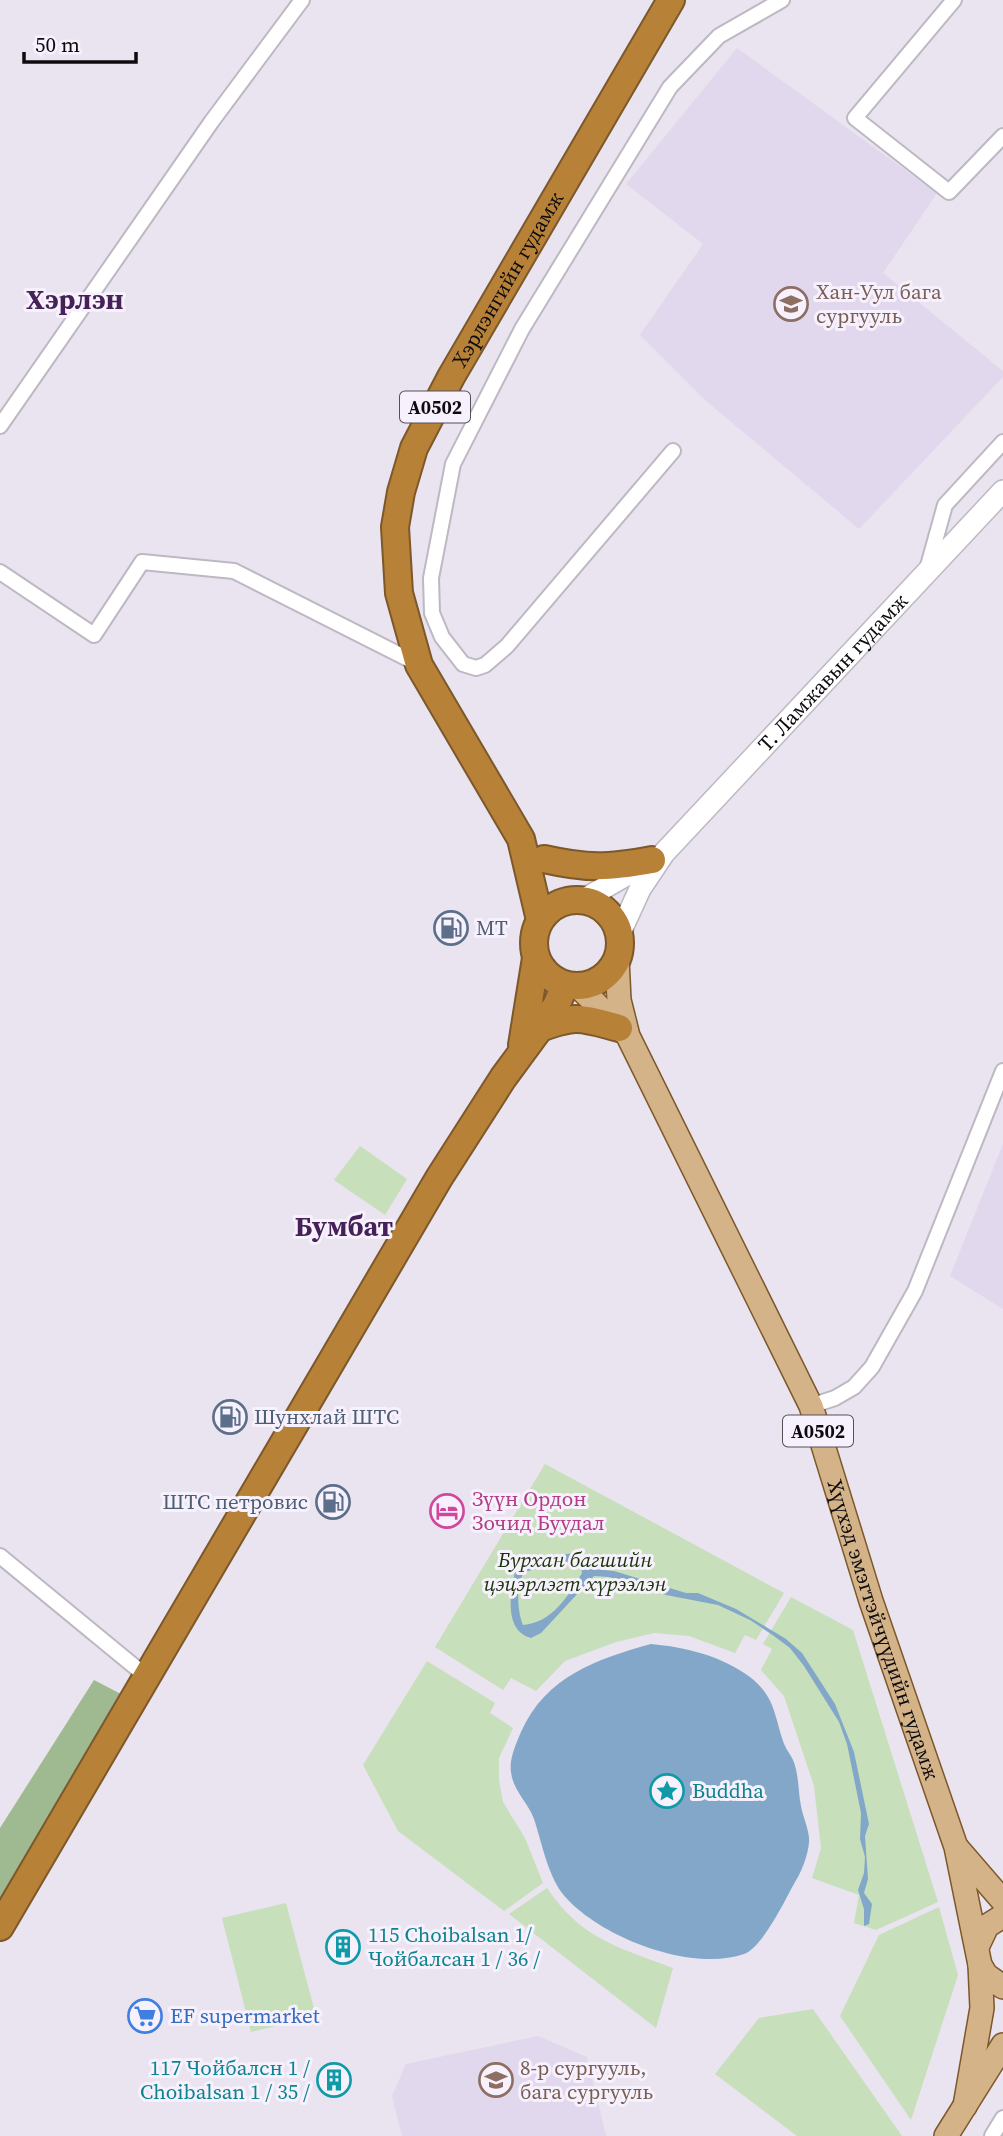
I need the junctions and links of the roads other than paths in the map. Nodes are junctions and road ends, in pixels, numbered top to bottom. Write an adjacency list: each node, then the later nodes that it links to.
1 (302, 0): 6 (street)
2 (671, 0): 12 (highway, Хэрлэнгийн гудамж / A0502)
3 (782, 0): 8 (street)
4 (954, 0): 5 (street)
5 (1003, 136)
6 (0, 426)
7 (1003, 442): 10 (street)
8 (673, 451)
9 (1003, 491): 10 (street, Т. Ламжавын гудамж)
10 (928, 568): 14 (street, Т. Ламжавын гудамж)
11 (0, 572): 12 (street)
12 (419, 665): 13 (highway, Хэрлэнгийн гудамж / A0502)
13 (521, 839): 15 (highway, Хэрлэнгийн гудамж / A0502); 17 (highway, Хэрлэнгийн гудамж / A0502)
14 (658, 857): 15 (highway); 16 (street, Т. Ламжавын гудамж); 18 (street, Т. Ламжавын гудамж)
15 (544, 859): 16 (highway, Хэрлэнгийн гудамж / A0502)
16 (577, 900): 17 (highway); 18 (highway, A0502)
17 (540, 920): 19 (highway, A0502)
18 (618, 947): 20 (highway); 22 (main road, Хүүхэд эмэгтэйчүүдийн гудамж / A0502)
19 (536, 958): 20 (highway, A0502); 23 (highway)
20 (572, 985): 21 (highway); 22 (main road, Хүүхэд эмэгтэйчүүдийн гудамж / A0502)
21 (538, 1029): 22 (highway); 23 (highway)
22 (624, 1032): 25 (main road, Хүүхэд эмэгтэйчүүдийн гудамж / A0502)
23 (520, 1053): 27 (highway)
24 (1003, 1071): 25 (street)
25 (810, 1406): 28 (main road, Хүүхэд эмэгтэйчүүдийн гудамж / A0502)
26 (0, 1556): 27 (street)
27 (146, 1676): 31 (highway)
28 (956, 1847): 29 (main road, Хүүхэд эмэгтэйчүүдийн гудамж / A0502); 32 (main road, Хүүхэд эмэгтэйчүүдийн гудамж / A0502)
29 (999, 1893)
30 (1003, 1916): 32 (main road)
31 (3, 1917)
32 (979, 1955): 33 (main road); 35 (main road, Хүүхэд эмэгтэйчүүдийн гудамж)
33 (1003, 1987)
34 (1003, 2045): 35 (main road, Хүүхэд эмэгтэйчүүдийн гудамж)
35 (965, 2106): 37 (main road, Хүүхэд эмэгтэйчүүдийн гудамж)
36 (1003, 2119): 38 (street)
37 (946, 2136)
38 (992, 2136)

